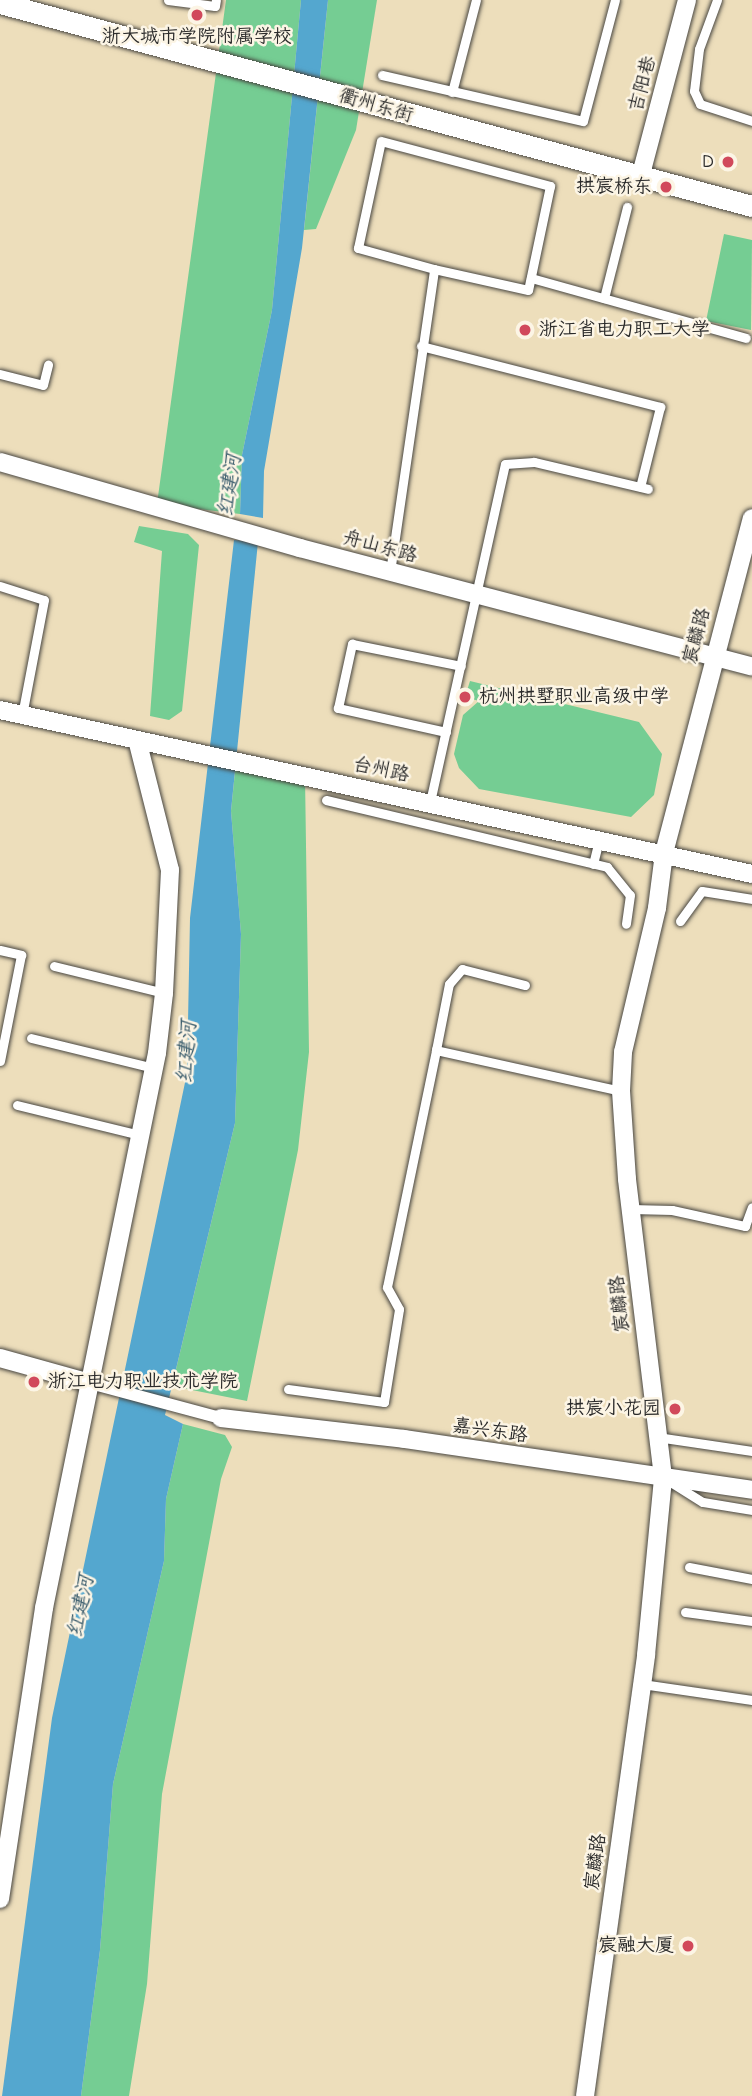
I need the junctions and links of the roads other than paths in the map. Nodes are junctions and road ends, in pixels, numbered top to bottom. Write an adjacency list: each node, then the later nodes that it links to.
1 (168, 0): 2 (lane)
2 (216, 0)
3 (475, 0): 9 (lane)
4 (615, 0): 9 (lane)
5 (687, 0): 11 (street, 吉阳巷)
6 (717, 0): 10 (lane)
7 (0, 3): 11 (street, 衢州东街)
8 (382, 75): 9 (lane)
9 (452, 92)
10 (752, 121)
11 (640, 178): 12 (street, 衢州东街)
12 (752, 206)
13 (627, 207): 16 (lane)
14 (434, 269): 15 (lane); 15 (lane); 18 (lane)
15 (531, 278): 16 (lane)
16 (604, 298): 17 (lane)
17 (746, 338)
18 (421, 346): 23 (lane); 25 (lane)
19 (48, 365): 20 (lane)
20 (0, 374)
21 (0, 462): 23 (street, 舟山东路)
22 (752, 518): 26 (street, 宸麟路)
23 (390, 572): 25 (street, 舟山东路)
24 (0, 586): 30 (lane)
25 (473, 593): 26 (street, 舟山东路); 27 (lane)
26 (713, 657): 28 (street, 舟山东路); 36 (street, 宸麟路)
27 (461, 666): 31 (lane); 31 (lane)
28 (752, 667)
29 (0, 710): 30 (street, 台州路)
30 (22, 715): 32 (street, 台州路)
31 (446, 732): 34 (lane)
32 (137, 740): 34 (street, 台州路); 45 (street)
33 (326, 800): 37 (lane)
34 (430, 802): 35 (street, 台州路)
35 (599, 840): 36 (street, 台州路); 37 (lane)
36 (664, 853): 38 (street, 台州路); 50 (street, 宸麟路)
37 (593, 864): 41 (lane)
38 (752, 874)
39 (752, 899): 40 (lane)
40 (680, 921)
41 (626, 923)
42 (0, 950): 48 (lane)
43 (54, 965): 45 (lane)
44 (525, 985): 47 (lane)
45 (164, 993): 49 (street)
46 (31, 1038): 49 (lane)
47 (436, 1050): 50 (lane); 57 (lane)
48 (0, 1061)
49 (153, 1068): 52 (street)
50 (621, 1091): 54 (street, 宸麟路)
51 (17, 1105): 52 (lane)
52 (141, 1135): 56 (street)
53 (752, 1208): 54 (lane)
54 (631, 1209): 59 (street, 宸麟路)
55 (0, 1359): 56 (street)
56 (90, 1382): 58 (street); 70 (street)
57 (288, 1389)
58 (220, 1418): 61 (street, 嘉兴东路)
59 (656, 1437): 60 (lane); 61 (street, 宸麟路)
60 (752, 1451)
61 (663, 1477): 62 (street, 嘉兴东路); 63 (lane); 68 (street, 宸麟路)
62 (752, 1490)
63 (752, 1510)
64 (689, 1567): 65 (lane)
65 (752, 1579)
66 (685, 1612): 67 (lane)
67 (752, 1621)
68 (642, 1684): 69 (lane); 71 (street, 宸麟路)
69 (752, 1700)
70 (0, 1899)
71 (585, 2096)

